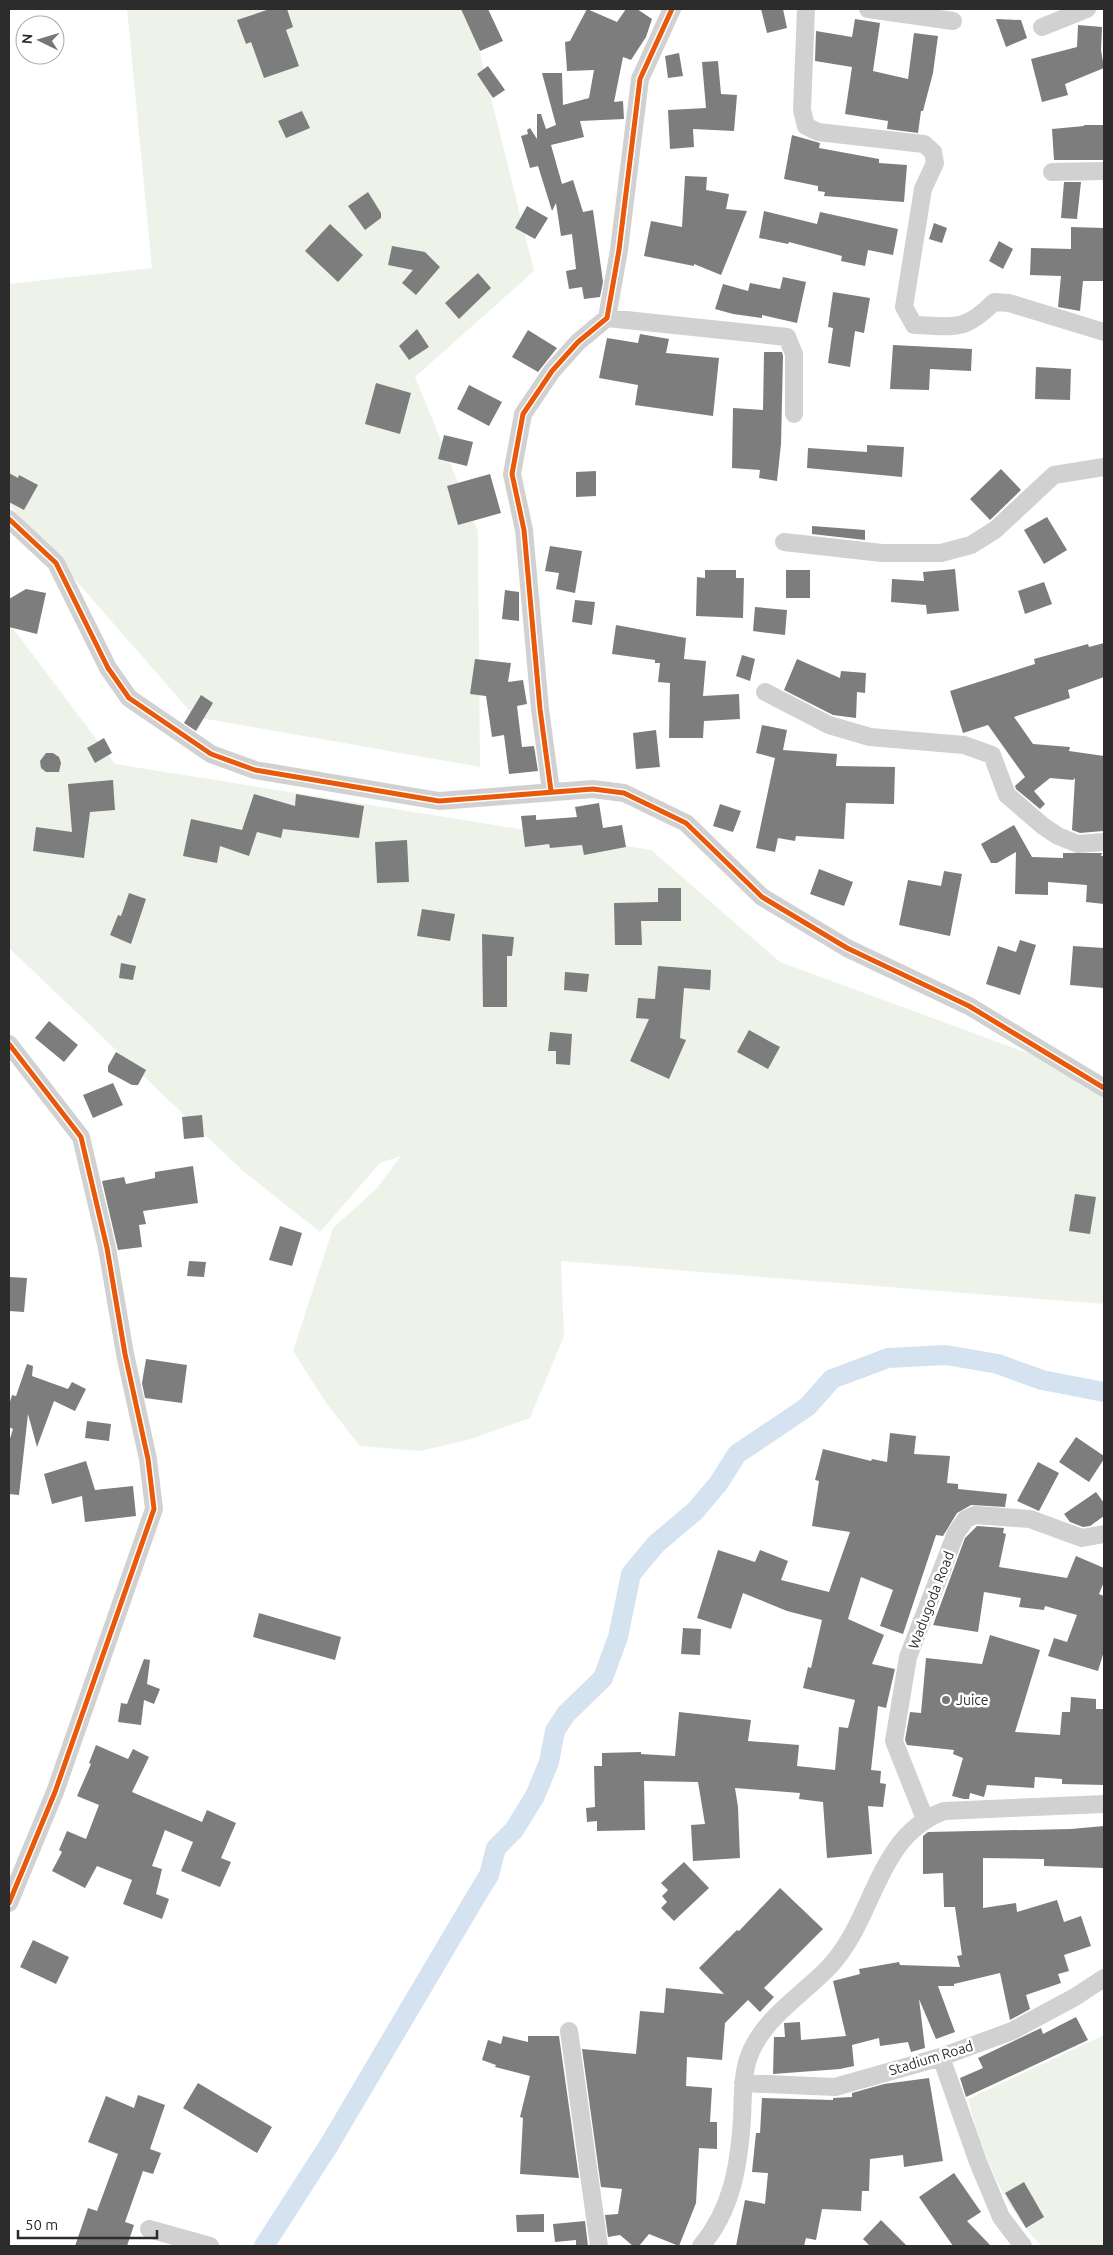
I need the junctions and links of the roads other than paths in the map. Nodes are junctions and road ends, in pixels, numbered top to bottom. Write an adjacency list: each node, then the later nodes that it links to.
1 (672, 9): 9 (street)
2 (806, 9): 10 (street)
3 (868, 9): 5 (street)
4 (1087, 9): 6 (street)
5 (953, 21)
6 (1042, 27)
7 (1104, 171): 8 (street)
8 (1052, 172)
9 (607, 318): 11 (street); 16 (street)
10 (1104, 332)
11 (794, 414)
12 (1104, 467): 14 (street)
13 (9, 520): 16 (street)
14 (784, 542)
15 (765, 692): 17 (street)
16 (551, 791): 19 (street)
17 (1104, 842)
18 (9, 1044): 23 (street)
19 (1104, 1088)
20 (1104, 1534): 22 (street, Wadugoda Road)
21 (1104, 1804): 22 (street)
22 (925, 1819): 27 (street)
23 (9, 1903)
24 (1104, 1978): 26 (street, Stadium Road)
25 (569, 2030): 30 (street)
26 (941, 2057): 27 (street, Stadium Road); 32 (street)
27 (743, 2083): 31 (street)
28 (149, 2229): 29 (street)
29 (210, 2246)
30 (599, 2246)
31 (701, 2246)
32 (1023, 2246)

